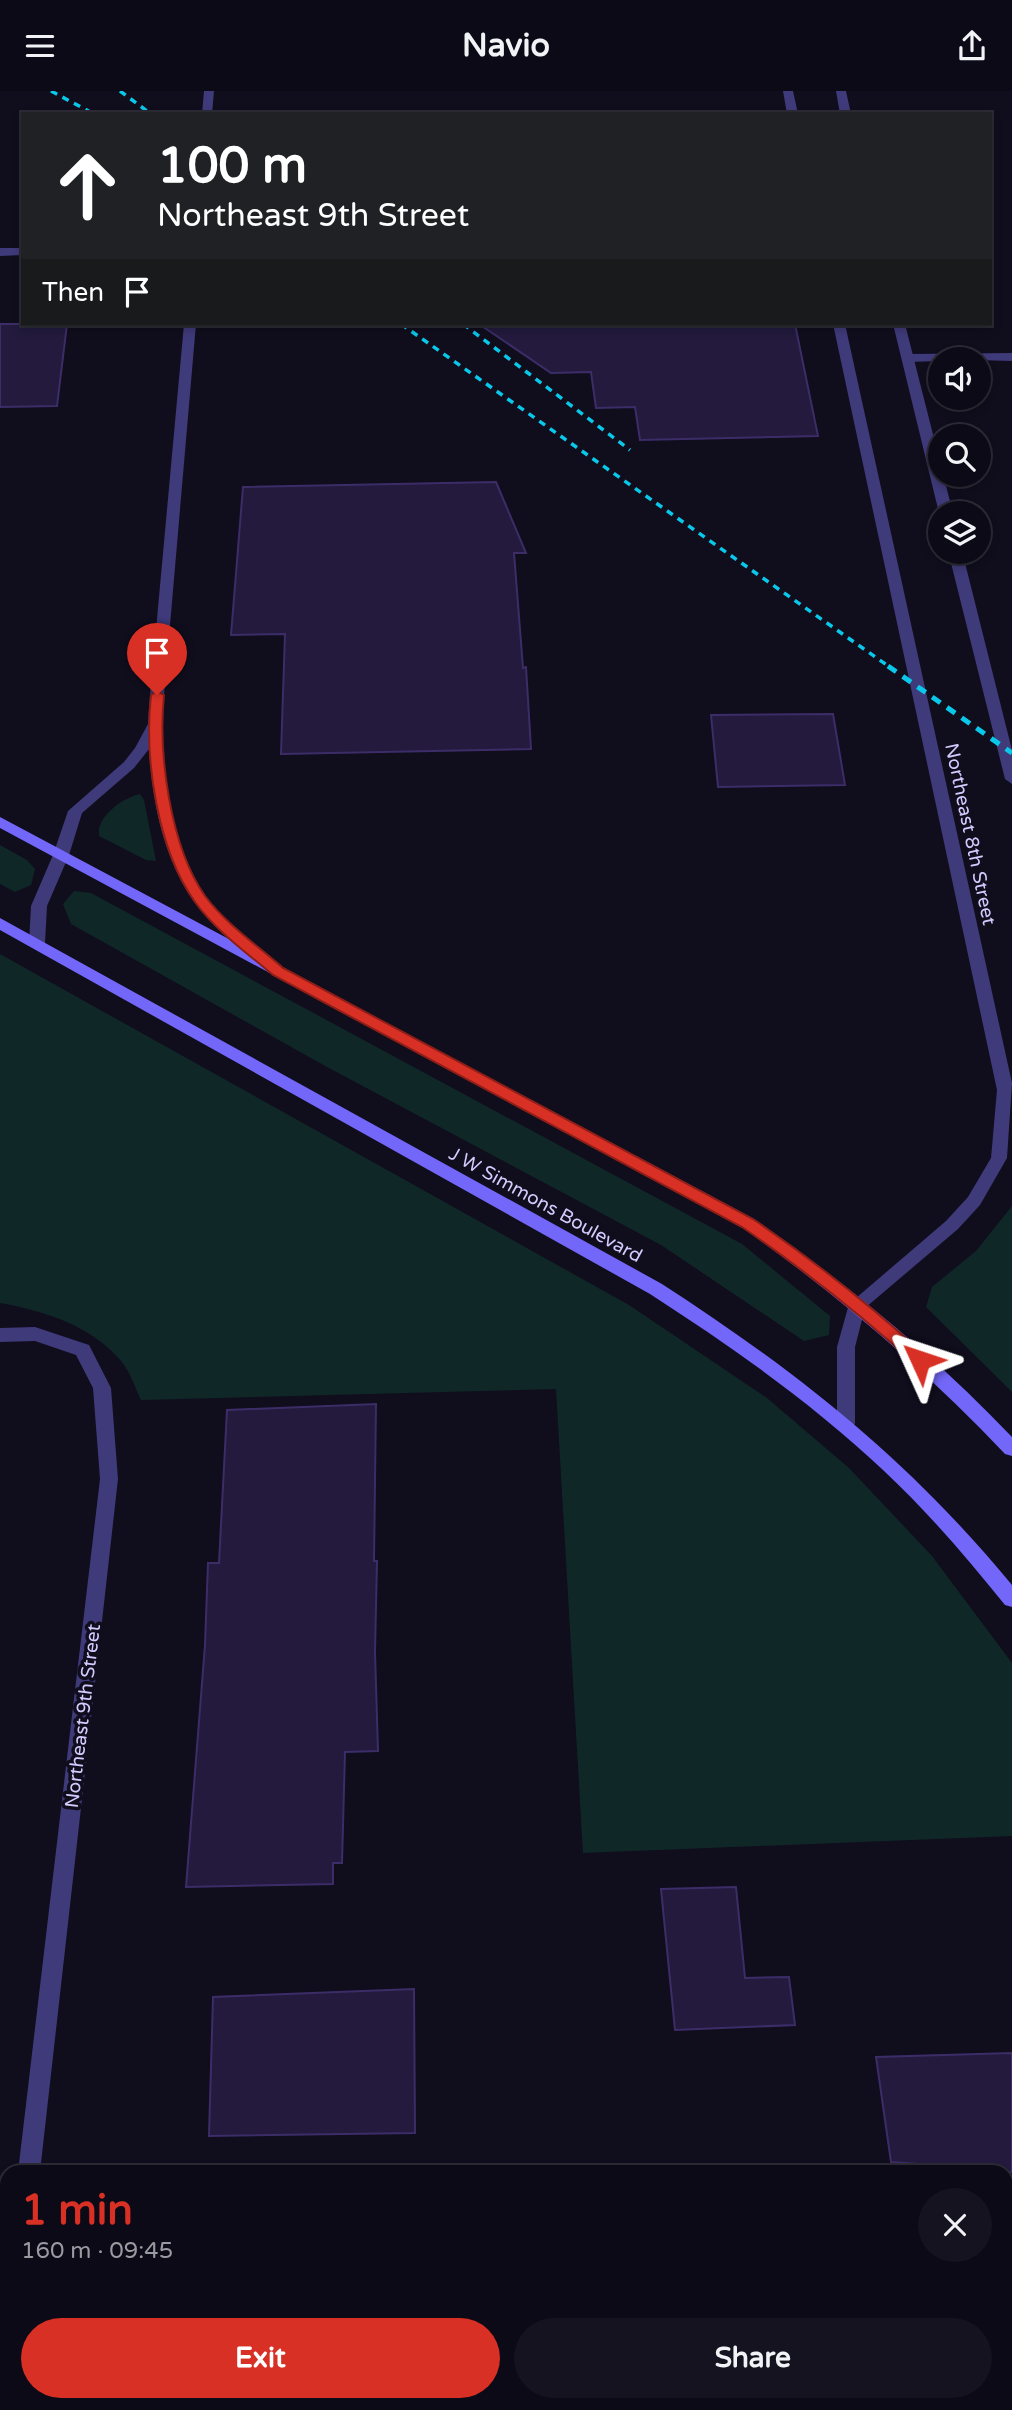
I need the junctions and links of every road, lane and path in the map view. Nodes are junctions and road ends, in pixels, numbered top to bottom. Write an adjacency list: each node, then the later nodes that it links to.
1 (209, 91): 4 (street)
2 (788, 91): 5 (street)
3 (841, 91): 6 (street)
4 (207, 112)
5 (793, 112)
6 (846, 112)
7 (21, 251): 8 (street)
8 (0, 252)
9 (190, 326): 16 (street)
10 (839, 326): 23 (street, Northeast 8th Street)
11 (900, 326): 13 (street)
12 (1012, 357): 13 (street)
13 (908, 358): 14 (street)
14 (943, 501)
15 (958, 564): 17 (street)
16 (154, 726): 19 (street); 22 (street)
17 (1012, 779)
18 (0, 822): 19 (main road)
19 (61, 855): 21 (street); 22 (main road)
20 (0, 923): 21 (main road, J W Simmons Boulevard)
21 (37, 943): 25 (main road, J W Simmons Boulevard)
22 (278, 972): 23 (main road)
23 (859, 1304): 25 (street, Northeast 8th Street); 26 (main road)
24 (0, 1335): 28 (street, Northeast 9th Street)
25 (846, 1423): 27 (main road, J W Simmons Boulevard)
26 (1012, 1449)
27 (1012, 1599)
28 (30, 2165)

